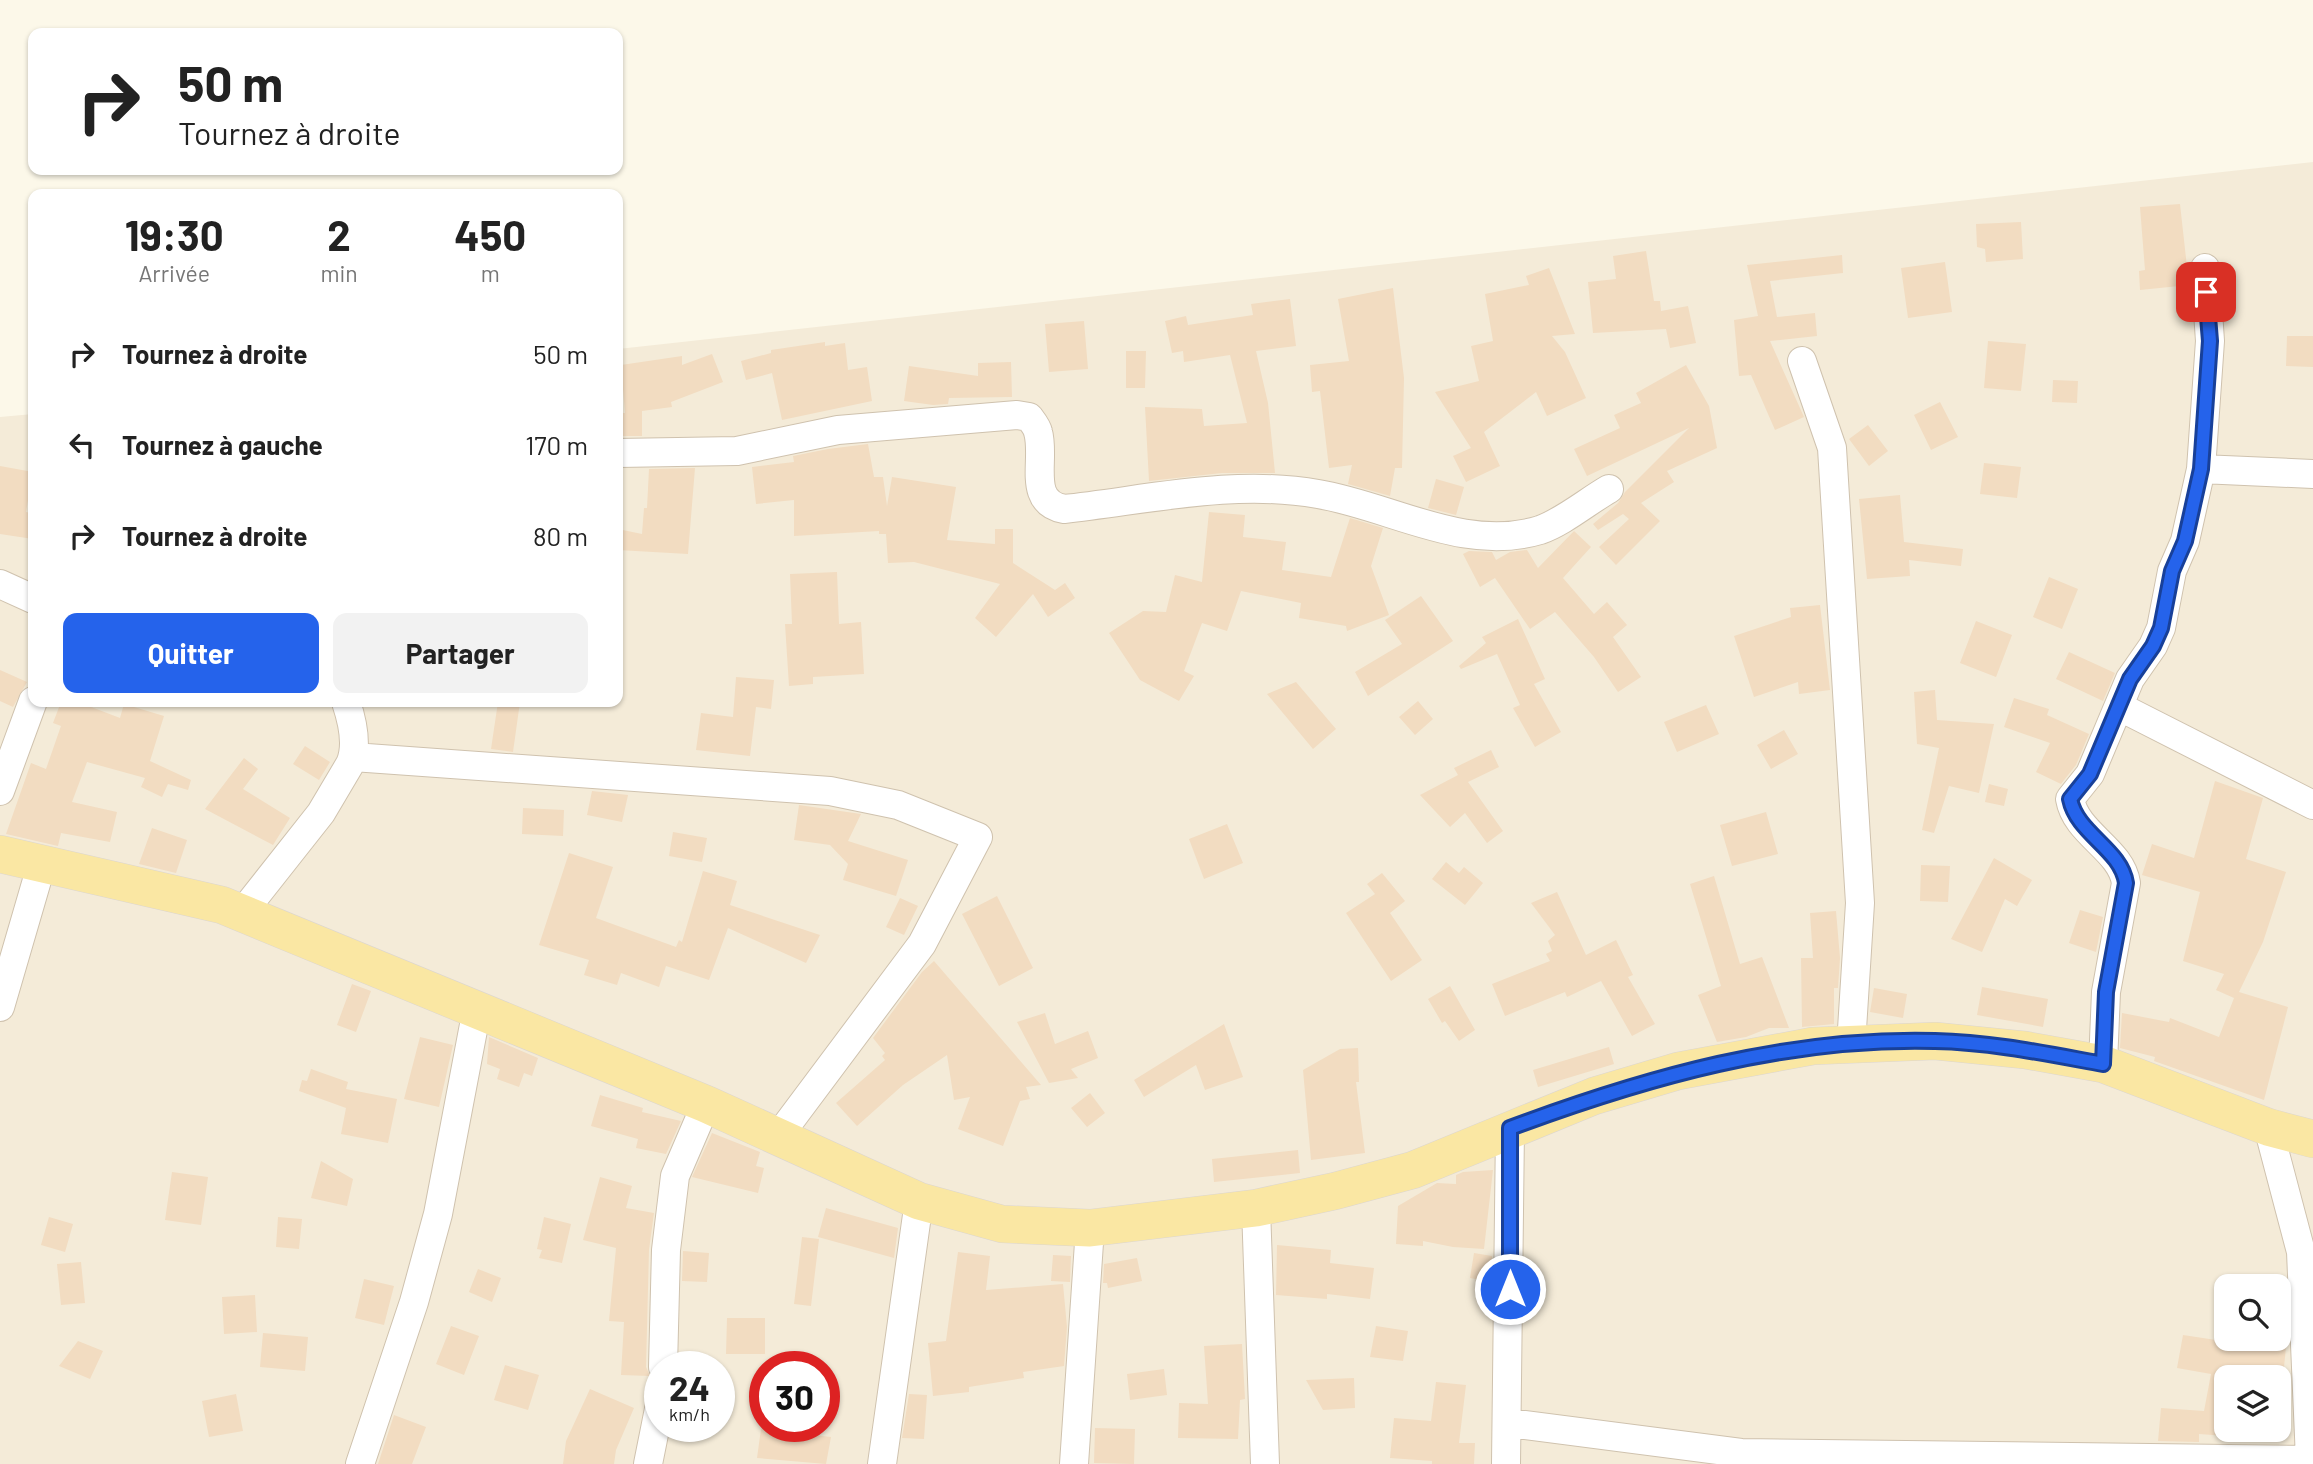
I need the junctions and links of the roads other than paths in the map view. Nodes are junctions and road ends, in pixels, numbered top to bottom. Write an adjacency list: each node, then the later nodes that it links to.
1 (2205, 268): 4 (street)
2 (1802, 361): 20 (street)
3 (623, 453): 6 (street)
4 (2201, 469): 5 (street); 11 (street)
5 (2313, 474)
6 (1609, 489)
7 (0, 584): 8 (street)
8 (28, 597)
9 (31, 707): 13 (street)
10 (348, 707): 12 (street)
11 (2120, 708): 14 (street); 21 (street)
12 (353, 757): 17 (street); 25 (street)
13 (0, 790)
14 (2313, 805)
15 (0, 854): 16 (main road)
16 (42, 863): 17 (main road); 18 (street)
17 (242, 913): 19 (main road)
18 (0, 1007)
19 (477, 1009): 22 (main road); 36 (street)
20 (1851, 1045): 21 (main road); 24 (main road)
21 (2103, 1064): 23 (main road)
22 (706, 1104): 25 (main road); 30 (street)
23 (2268, 1127): 26 (main road); 34 (street)
24 (1510, 1128): 28 (main road); 31 (street)
25 (777, 1138): 27 (main road)
26 (2313, 1139)
27 (919, 1201): 29 (main road); 38 (street)
28 (1256, 1208): 29 (main road); 40 (street)
29 (1090, 1227): 39 (street)
30 (663, 1351)
31 (1509, 1423): 33 (street); 41 (street)
32 (652, 1442): 37 (street)
33 (1740, 1459): 35 (street)
34 (2311, 1460): 35 (street)
35 (1968, 1461)
36 (360, 1464)
37 (648, 1464)
38 (883, 1464)
39 (1074, 1464)
40 (1265, 1464)
41 (1506, 1464)

